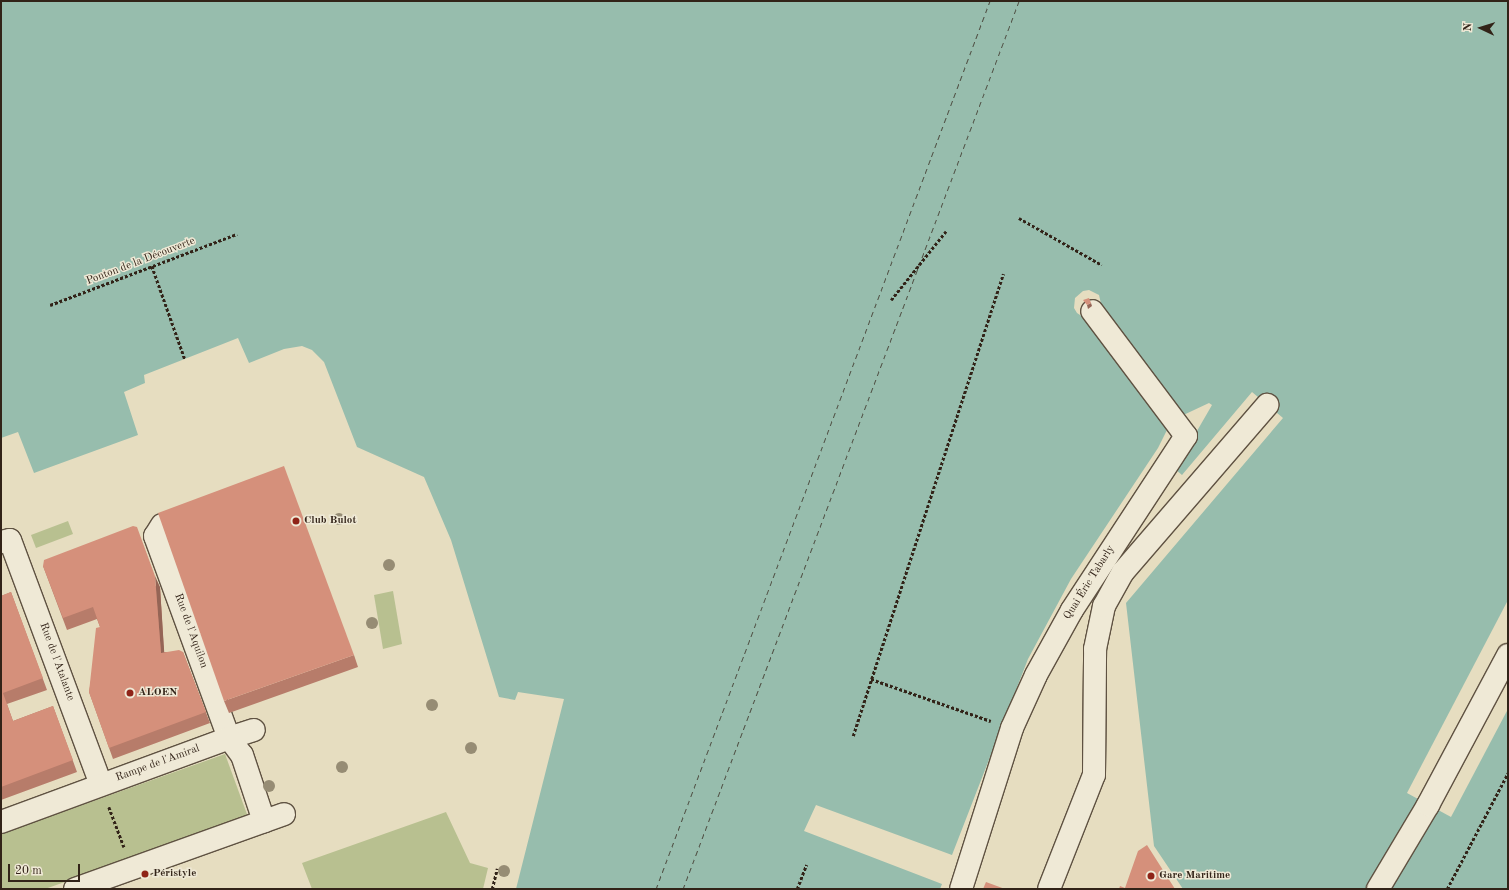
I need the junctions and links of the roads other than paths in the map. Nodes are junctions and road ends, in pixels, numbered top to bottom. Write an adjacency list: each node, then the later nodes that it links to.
1 (1092, 311): 13 (street, Quai Éric Tabarly)
2 (1267, 405): 14 (street)
3 (162, 525): 7 (street, Rue de l'Aquilon)
4 (6, 541): 8 (street, Rue de l'Atalante)
5 (1508, 655): 15 (street)
6 (254, 730): 7 (street, Rampe de l'Amiral)
7 (229, 738): 8 (street, Rampe de l'Amiral); 10 (street)
8 (101, 785): 11 (street, Rampe de l'Amiral)
9 (284, 814): 10 (street)
10 (264, 821): 12 (street)
11 (1, 822)
12 (75, 889)
13 (961, 889)
14 (1049, 889)
15 (1378, 889)

